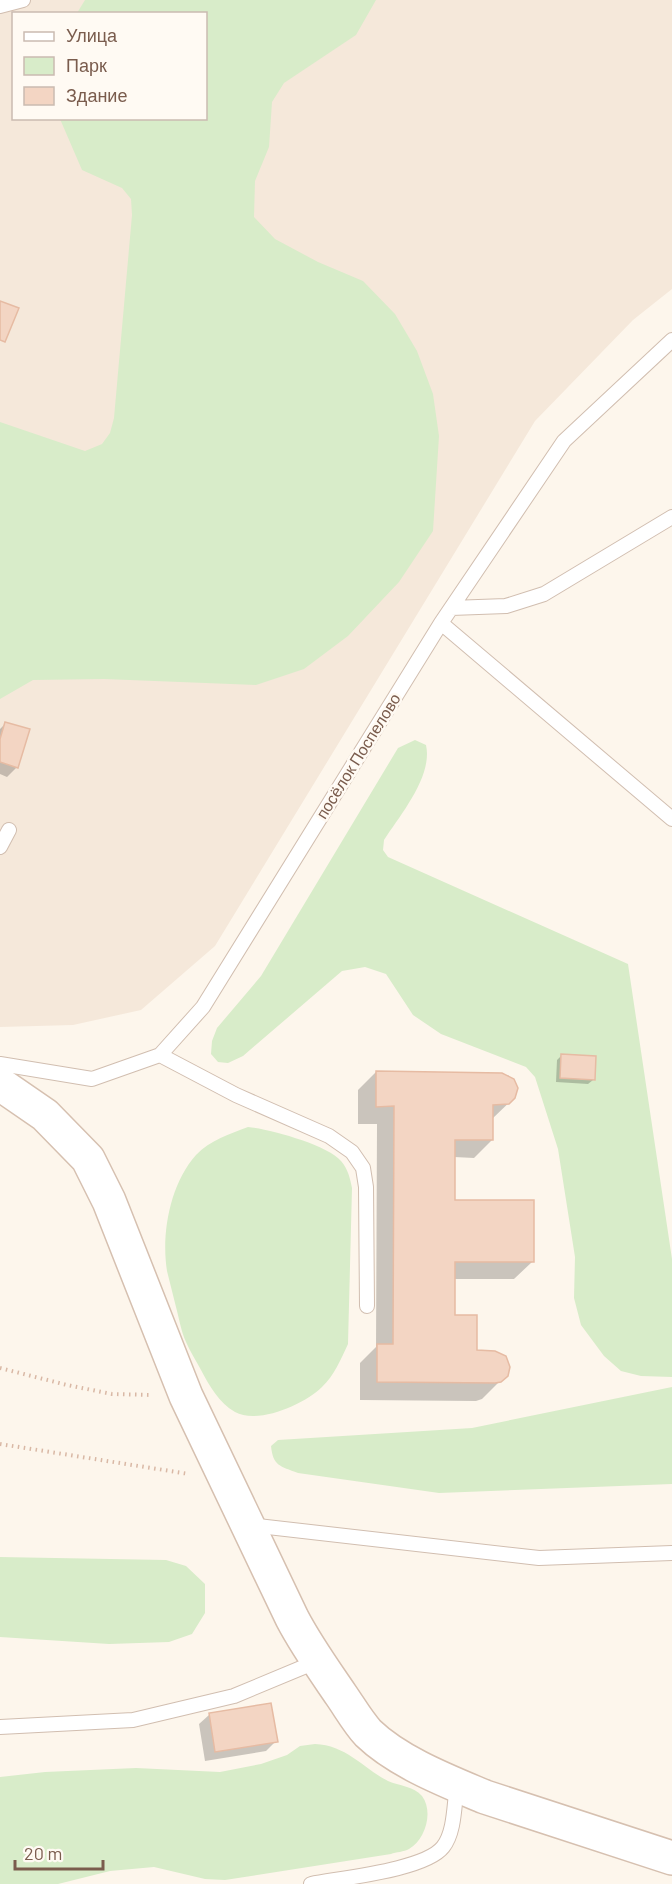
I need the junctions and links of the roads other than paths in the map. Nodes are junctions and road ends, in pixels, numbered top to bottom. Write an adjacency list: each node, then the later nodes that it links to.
1 (23, 0): 2 (lane)
2 (0, 6)
3 (670, 344): 5 (lane, посёлок Поспелово)
4 (672, 517): 5 (lane)
5 (451, 608): 6 (lane, посёлок Поспелово)
6 (441, 623): 7 (lane); 10 (lane, посёлок Поспелово)
7 (672, 819)
8 (9, 830): 9 (lane)
9 (0, 847)
10 (160, 1055): 11 (lane, посёлок Поспелово); 13 (lane)
11 (0, 1064)
12 (0, 1084): 14 (main road)
13 (367, 1306)
14 (247, 1524): 15 (lane); 16 (main road)
15 (672, 1553)
16 (318, 1661): 17 (lane); 18 (main road)
17 (0, 1727)
18 (457, 1785): 19 (main road); 20 (lane)
19 (672, 1858)
20 (311, 1884)

